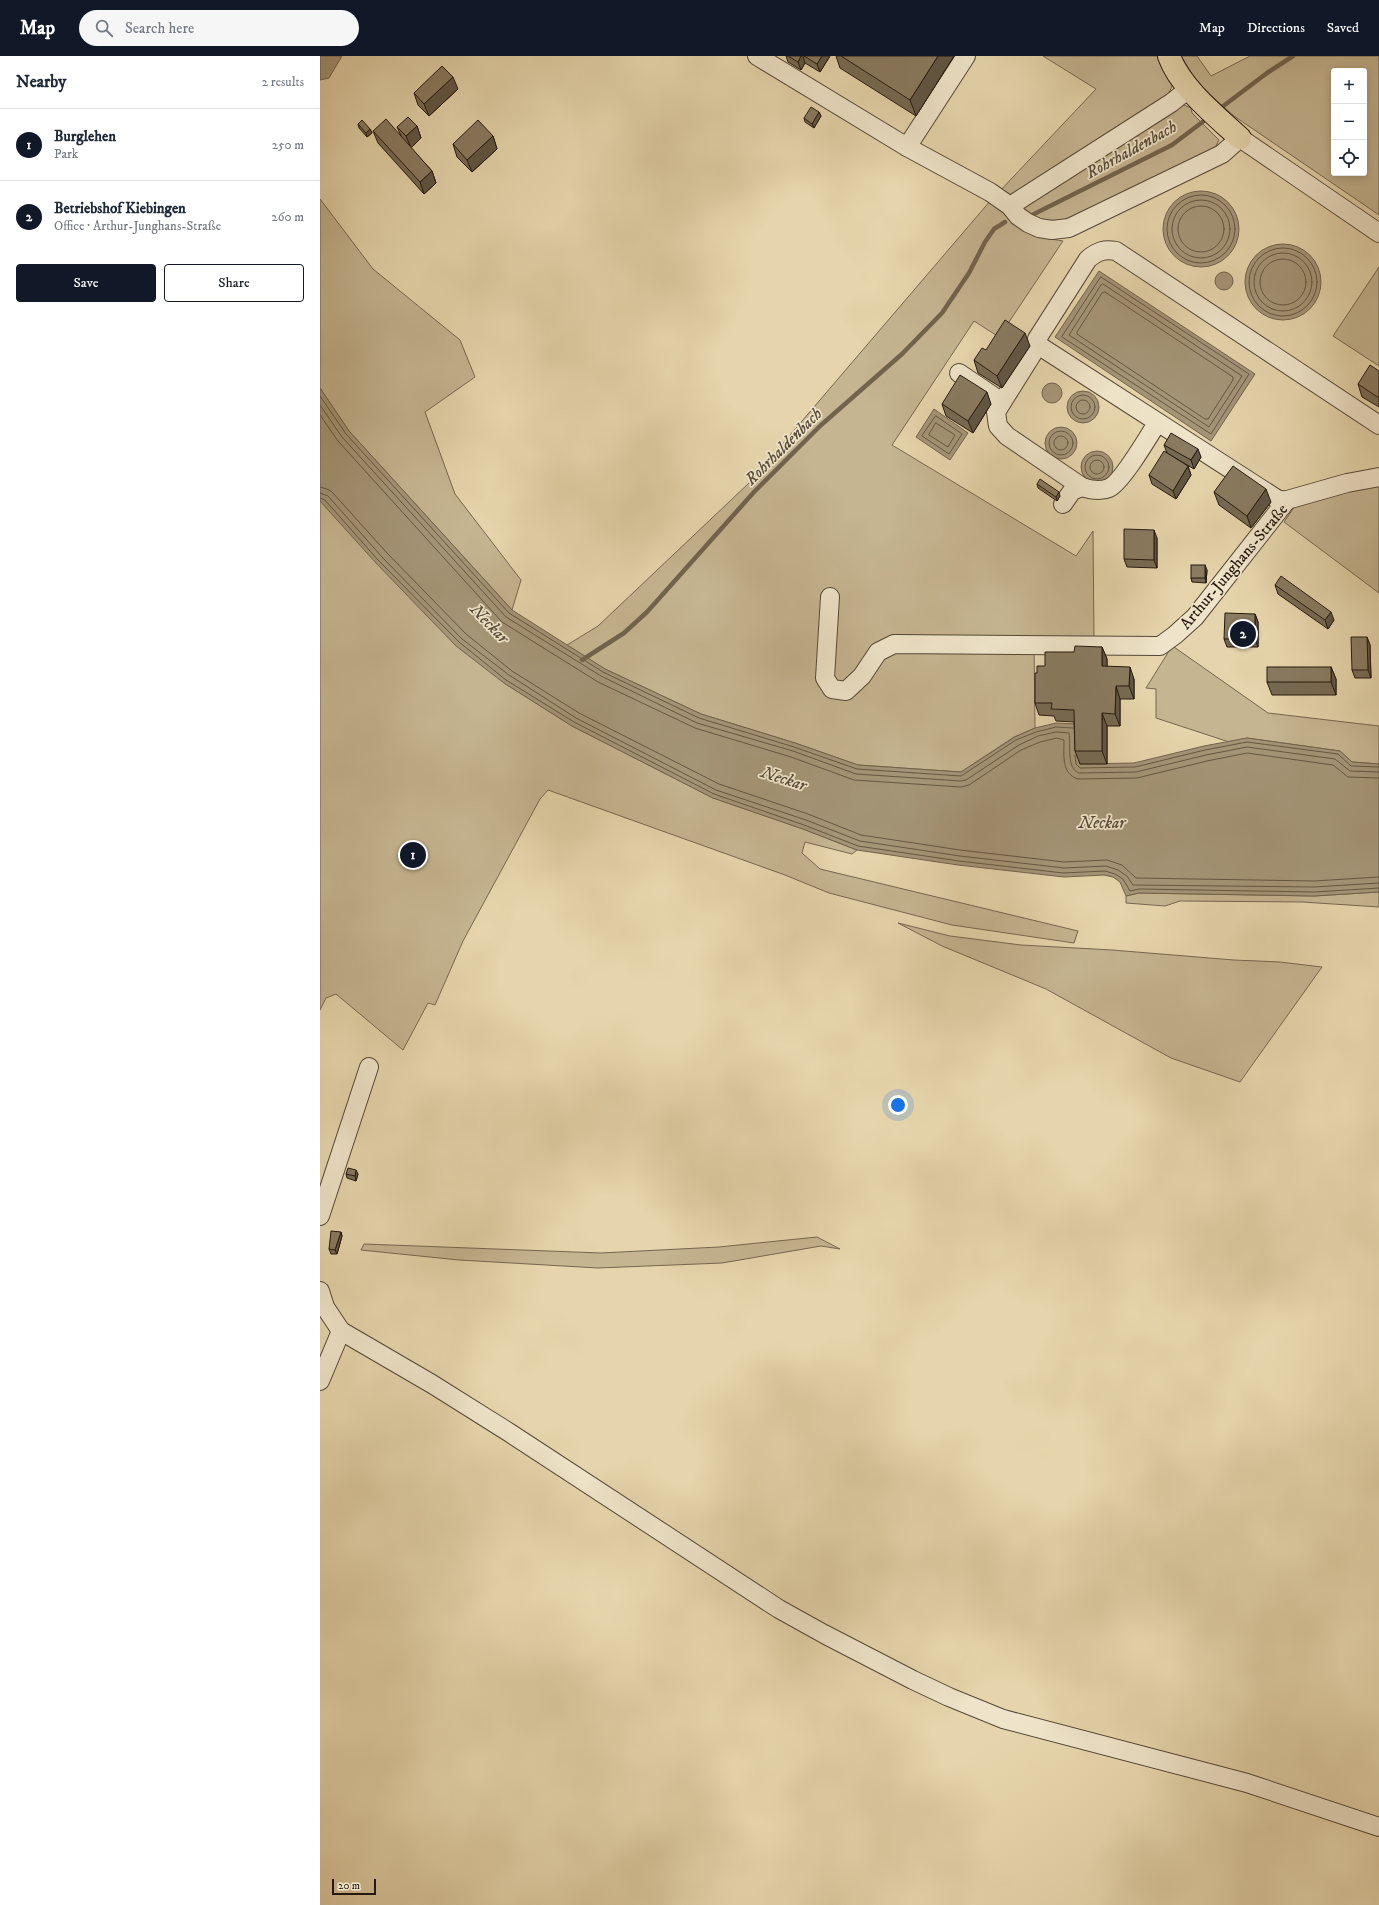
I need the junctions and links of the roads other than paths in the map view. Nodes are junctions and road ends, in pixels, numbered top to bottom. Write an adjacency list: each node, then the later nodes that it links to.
1 (757, 56): 6 (street)
2 (966, 56): 6 (street)
3 (1169, 56): 4 (main road)
4 (1194, 93): 5 (main road); 7 (street)
5 (1234, 132): 7 (street); 8 (street)
6 (906, 147): 7 (street)
7 (1010, 206)
8 (1379, 233)
9 (1038, 345): 11 (street); 12 (street); 13 (street)
10 (959, 373): 11 (street)
11 (1002, 402): 15 (street)
12 (1157, 423): 15 (street); 16 (street)
13 (1379, 425)
14 (1379, 477): 16 (street, Arthur-Junghans-Straße)
15 (1082, 488): 17 (street)
16 (1286, 501): 18 (street, Arthur-Junghans-Straße)
17 (1063, 504)
18 (830, 597)
19 (369, 1067): 20 (street)
20 (320, 1216)
21 (320, 1292): 22 (street)
22 (341, 1331): 23 (street); 24 (street)
23 (320, 1381)
24 (1379, 1827)

